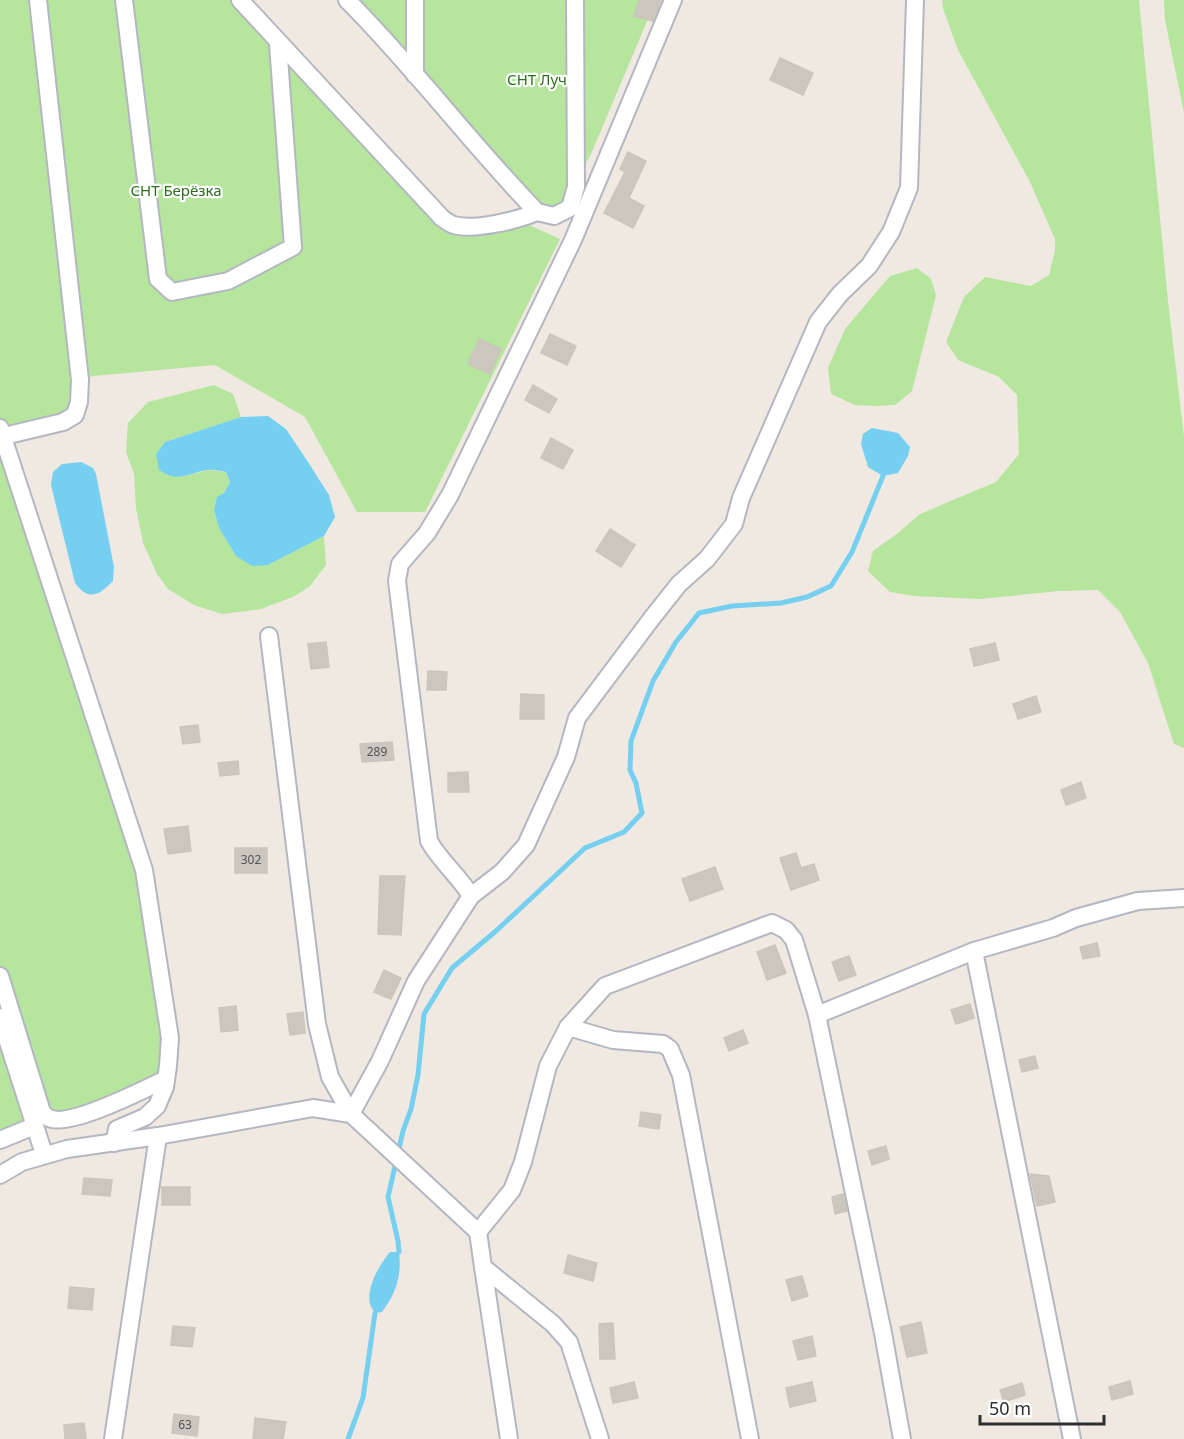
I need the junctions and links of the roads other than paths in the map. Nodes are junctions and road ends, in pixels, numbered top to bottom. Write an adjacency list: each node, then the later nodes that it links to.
1 (38, 0): 12 (street)
2 (124, 0): 9 (street)
3 (240, 0): 9 (street)
4 (347, 0): 10 (street)
5 (415, 0): 10 (street)
6 (575, 0): 11 (street)
7 (673, 0): 14 (street)
8 (915, 0): 14 (street)
9 (279, 44): 11 (street)
10 (415, 75): 11 (street)
11 (537, 212)
12 (1, 434): 21 (street)
13 (269, 636): 22 (street)
14 (471, 896): 22 (street)
15 (1184, 898): 16 (street)
16 (974, 951): 18 (street); 36 (street)
17 (0, 976): 21 (street)
18 (817, 1015): 20 (street); 35 (street)
19 (0, 1017): 23 (street)
20 (568, 1027): 29 (street); 34 (street)
21 (166, 1079): 26 (street)
22 (351, 1114): 24 (street); 29 (street)
23 (34, 1126): 25 (street); 27 (street)
24 (158, 1136): 26 (street); 31 (street)
25 (0, 1140)
26 (114, 1143): 27 (street)
27 (44, 1154): 28 (street)
28 (0, 1175)
29 (478, 1232): 30 (street)
30 (483, 1267): 32 (street); 33 (street)
31 (113, 1439)
32 (509, 1439)
33 (600, 1439)
34 (750, 1439)
35 (902, 1439)
36 (1072, 1439)

